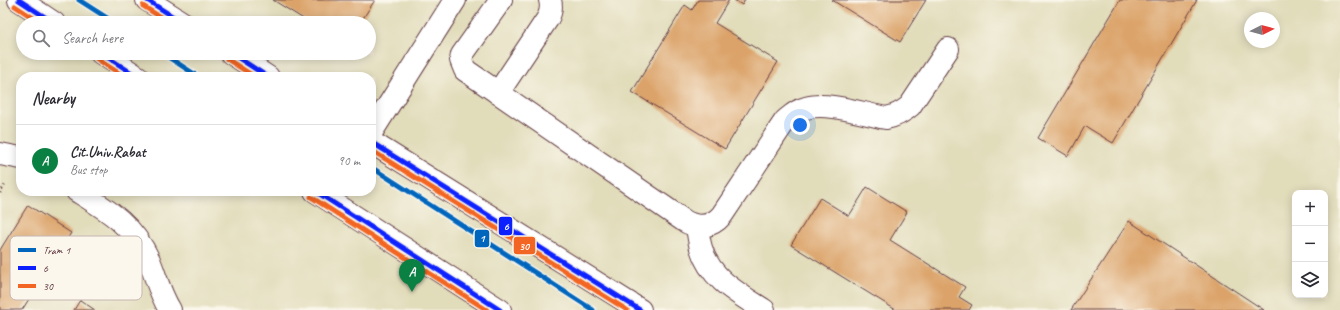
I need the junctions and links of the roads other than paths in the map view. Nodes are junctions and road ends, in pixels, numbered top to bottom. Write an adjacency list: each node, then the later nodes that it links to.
1 (19, 0): 6 (street)
2 (147, 0): 7 (street)
3 (455, 0): 14 (street)
4 (501, 0): 13 (street)
5 (550, 0): 13 (street)
6 (43, 16)
7 (173, 16)
8 (948, 49): 20 (street)
9 (112, 60): 11 (street)
10 (242, 60): 12 (street)
11 (130, 72)
12 (260, 72)
13 (498, 93): 20 (street)
14 (376, 125)
15 (376, 145): 25 (street)
16 (0, 154): 17 (street)
17 (16, 157)
18 (84, 196): 21 (street)
19 (323, 196): 24 (street)
20 (697, 226): 26 (street)
21 (135, 236)
22 (142, 248): 23 (street)
23 (170, 310)
24 (500, 310)
25 (640, 310)
26 (764, 310)

